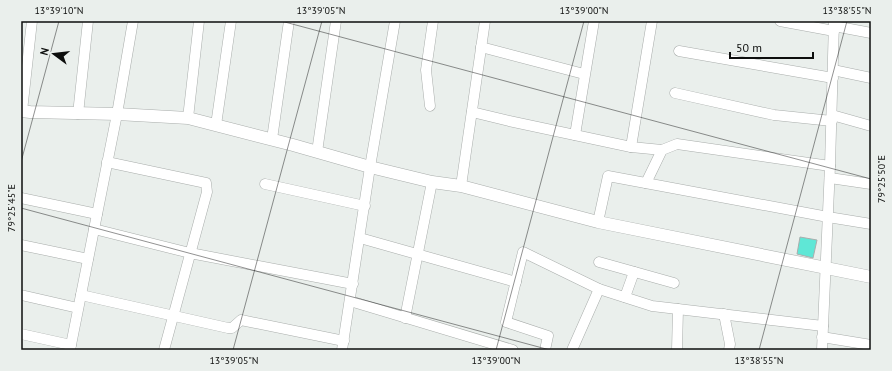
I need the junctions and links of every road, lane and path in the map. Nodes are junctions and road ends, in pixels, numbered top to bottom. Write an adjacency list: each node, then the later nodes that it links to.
1 (32, 21): 23 (street)
2 (88, 21): 25 (street)
3 (133, 21): 26 (street)
4 (199, 21): 27 (street)
5 (231, 21): 29 (street)
6 (289, 21): 32 (street)
7 (336, 21): 35 (street)
8 (395, 21): 38 (street)
9 (433, 21): 22 (street)
10 (485, 21): 16 (street)
11 (594, 21): 18 (street)
12 (652, 21): 33 (street)
13 (780, 21): 14 (street)
14 (834, 26): 15 (street); 19 (street)
15 (871, 33)
16 (481, 47): 18 (street); 24 (street)
17 (679, 51): 19 (street)
18 (584, 74): 31 (street)
19 (833, 74): 20 (street); 28 (street)
20 (871, 78)
21 (675, 94): 28 (street)
22 (430, 106)
23 (21, 111): 25 (street)
24 (472, 112): 31 (street); 44 (street)
25 (78, 114): 26 (street)
26 (116, 114): 27 (street); 36 (street)
27 (188, 118): 29 (street)
28 (832, 118): 30 (street); 37 (street)
29 (216, 125): 32 (street)
30 (871, 126)
31 (575, 135): 33 (street)
32 (272, 139): 35 (street)
33 (631, 147): 34 (street)
34 (662, 150): 37 (street); 41 (street)
35 (317, 152): 38 (street)
36 (107, 162): 47 (street); 54 (street)
37 (830, 166): 39 (street)
38 (370, 167): 40 (street); 46 (street)
39 (830, 178): 43 (street); 48 (street)
40 (432, 182): 44 (street); 55 (street)
41 (646, 183): 48 (street); 49 (street)
42 (265, 184): 46 (street)
43 (871, 184)
44 (461, 186): 49 (street)
45 (21, 198): 47 (street)
46 (365, 206): 52 (street)
47 (97, 214): 51 (street)
48 (828, 217): 50 (street); 58 (street)
49 (598, 222): 58 (street)
50 (871, 224)
51 (94, 229): 54 (street); 56 (street)
52 (360, 238): 55 (street); 63 (street)
53 (21, 244): 56 (street)
54 (190, 252): 63 (street); 72 (street)
55 (418, 254): 61 (street); 73 (street)
56 (88, 259): 66 (street)
57 (599, 262): 59 (street)
58 (826, 268): 60 (street); 74 (street)
59 (634, 272): 62 (street); 67 (street)
60 (871, 277)
61 (516, 282): 64 (street); 82 (street)
62 (674, 283)
63 (353, 284): 68 (street)
64 (599, 289): 67 (street); 83 (street)
65 (21, 295): 69 (street)
66 (81, 295): 69 (street); 72 (street)
67 (625, 297): 70 (street)
68 (350, 301): 73 (street); 77 (street)
69 (78, 308): 79 (street)
70 (678, 309): 71 (street); 84 (street)
71 (724, 314): 74 (street); 85 (street)
72 (173, 315): 77 (street); 80 (street)
73 (405, 318): 81 (street)
74 (823, 326): 76 (street)
75 (21, 334): 79 (street)
76 (822, 337): 78 (street); 86 (street)
77 (343, 345)
78 (871, 345)
79 (70, 348)
80 (164, 350)
81 (513, 350)
82 (545, 350)
83 (572, 350)
84 (677, 350)
85 (729, 350)
86 (822, 350)

